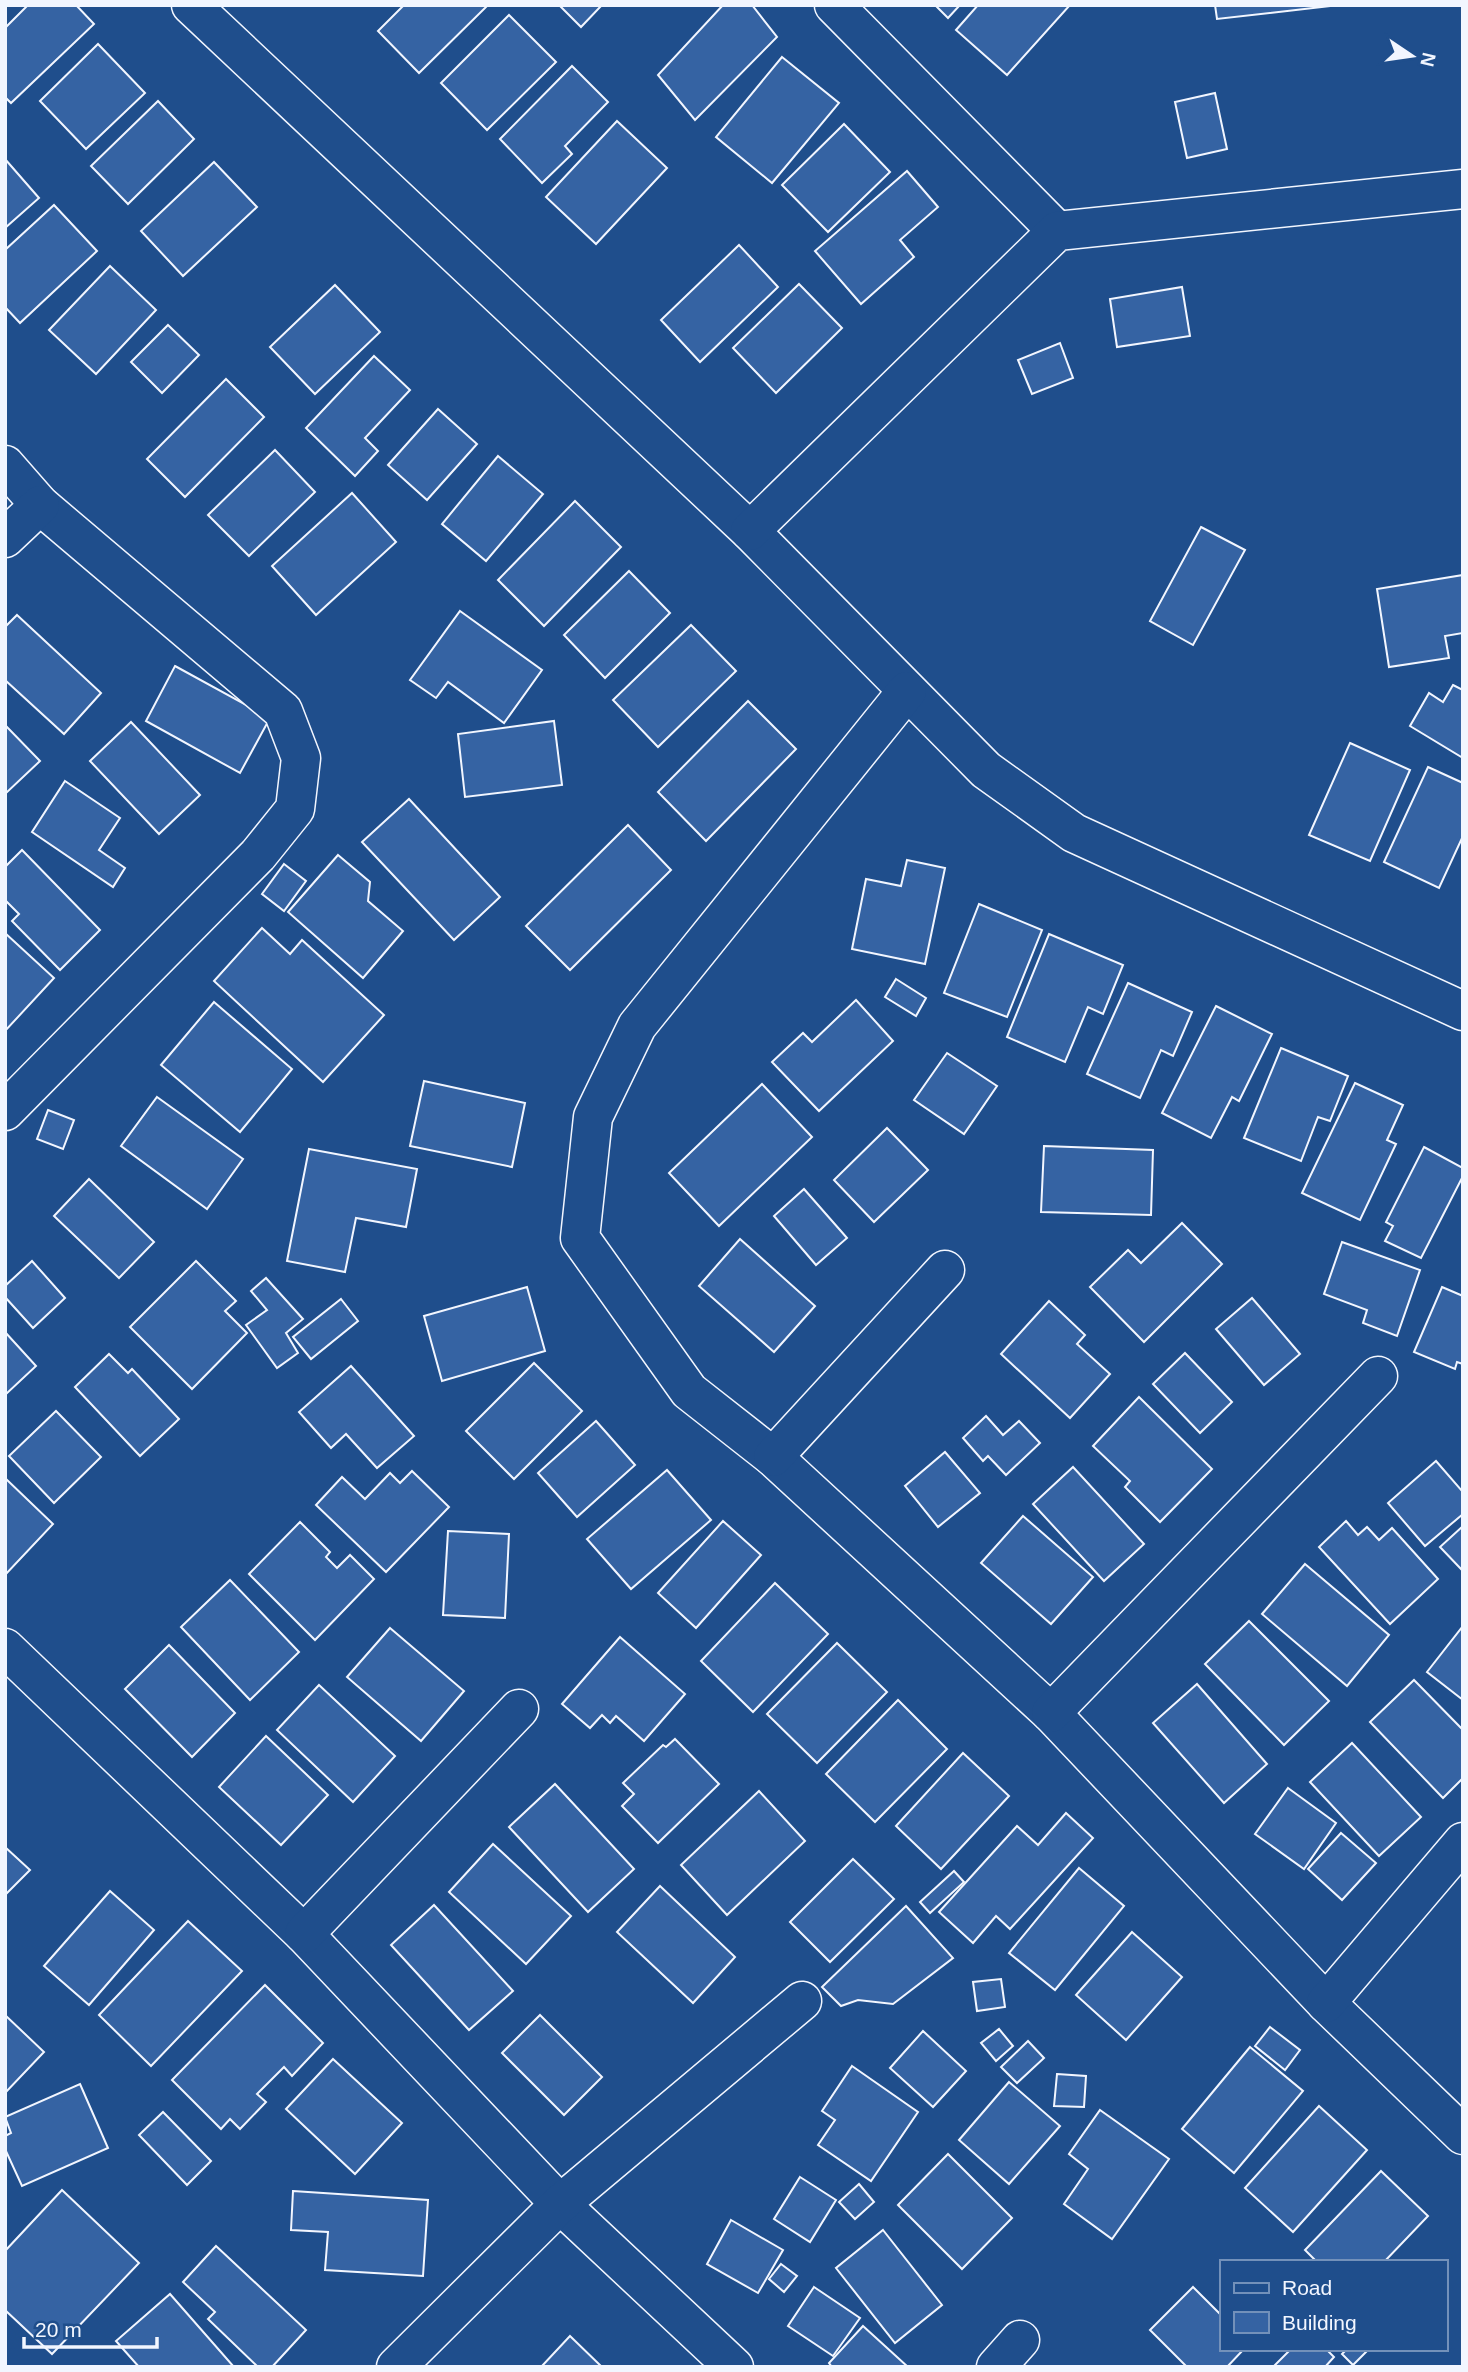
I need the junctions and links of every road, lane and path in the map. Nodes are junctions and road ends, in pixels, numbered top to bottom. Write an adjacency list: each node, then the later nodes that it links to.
1 (191, 5): 7 (street)
2 (834, 5): 4 (street)
3 (1463, 189): 4 (street)
4 (1057, 231): 7 (street)
5 (5, 465): 6 (street)
6 (40, 505): 8 (street); 11 (street)
7 (750, 531): 9 (street)
8 (5, 538)
9 (907, 691): 10 (street); 14 (street)
10 (1463, 1012)
11 (5, 1111)
12 (945, 1270): 14 (street)
13 (1378, 1376): 17 (street)
14 (773, 1457): 17 (street)
15 (5, 1648): 19 (street)
16 (519, 1709): 19 (street)
17 (1051, 1713): 21 (street)
18 (1463, 1842): 21 (street)
19 (304, 1934): 23 (street)
20 (802, 2001): 23 (street)
21 (1326, 2003): 22 (street)
22 (1463, 2135)
23 (560, 2204): 24 (street); 25 (street)
24 (396, 2367)
25 (734, 2367)

